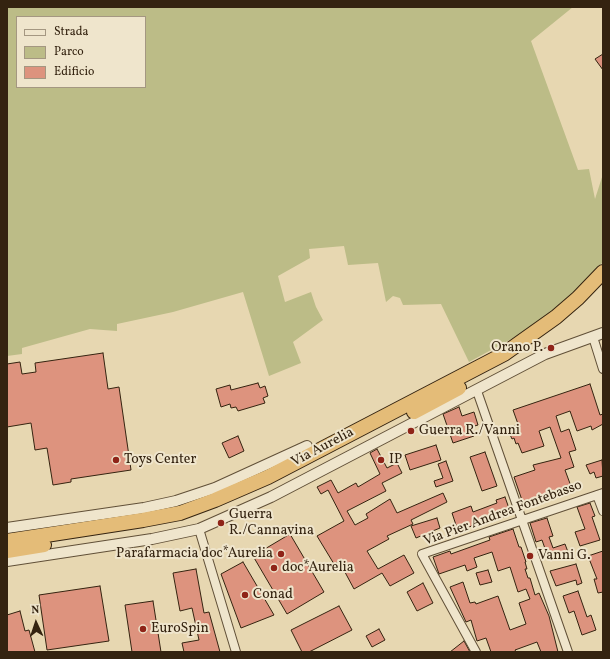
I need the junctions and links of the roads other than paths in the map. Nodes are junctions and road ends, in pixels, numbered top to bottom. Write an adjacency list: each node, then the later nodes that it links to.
1 (603, 272): 7 (highway, Via Aurelia)
2 (603, 285): 15 (highway, Via Aurelia)
3 (603, 333): 4 (street, Via Aurelia)
4 (593, 338): 5 (street); 6 (street, Via Aurelia)
5 (603, 369)
6 (477, 391): 11 (street); 13 (street, Via Aurelia)
7 (375, 421): 8 (highway); 14 (highway, Via Aurelia)
8 (307, 446): 12 (street, Via Aurelia)
9 (600, 494): 10 (street); 11 (street, Via Pier Andrea Fontebasso)
10 (603, 511)
11 (522, 520): 18 (street, Via Pier Andrea Fontebasso); 19 (street)
12 (7, 528)
13 (199, 529): 16 (street, Via Aurelia); 17 (street)
14 (7, 541)
15 (7, 551)
16 (7, 561)
17 (236, 652)
18 (476, 652)
19 (568, 652)

